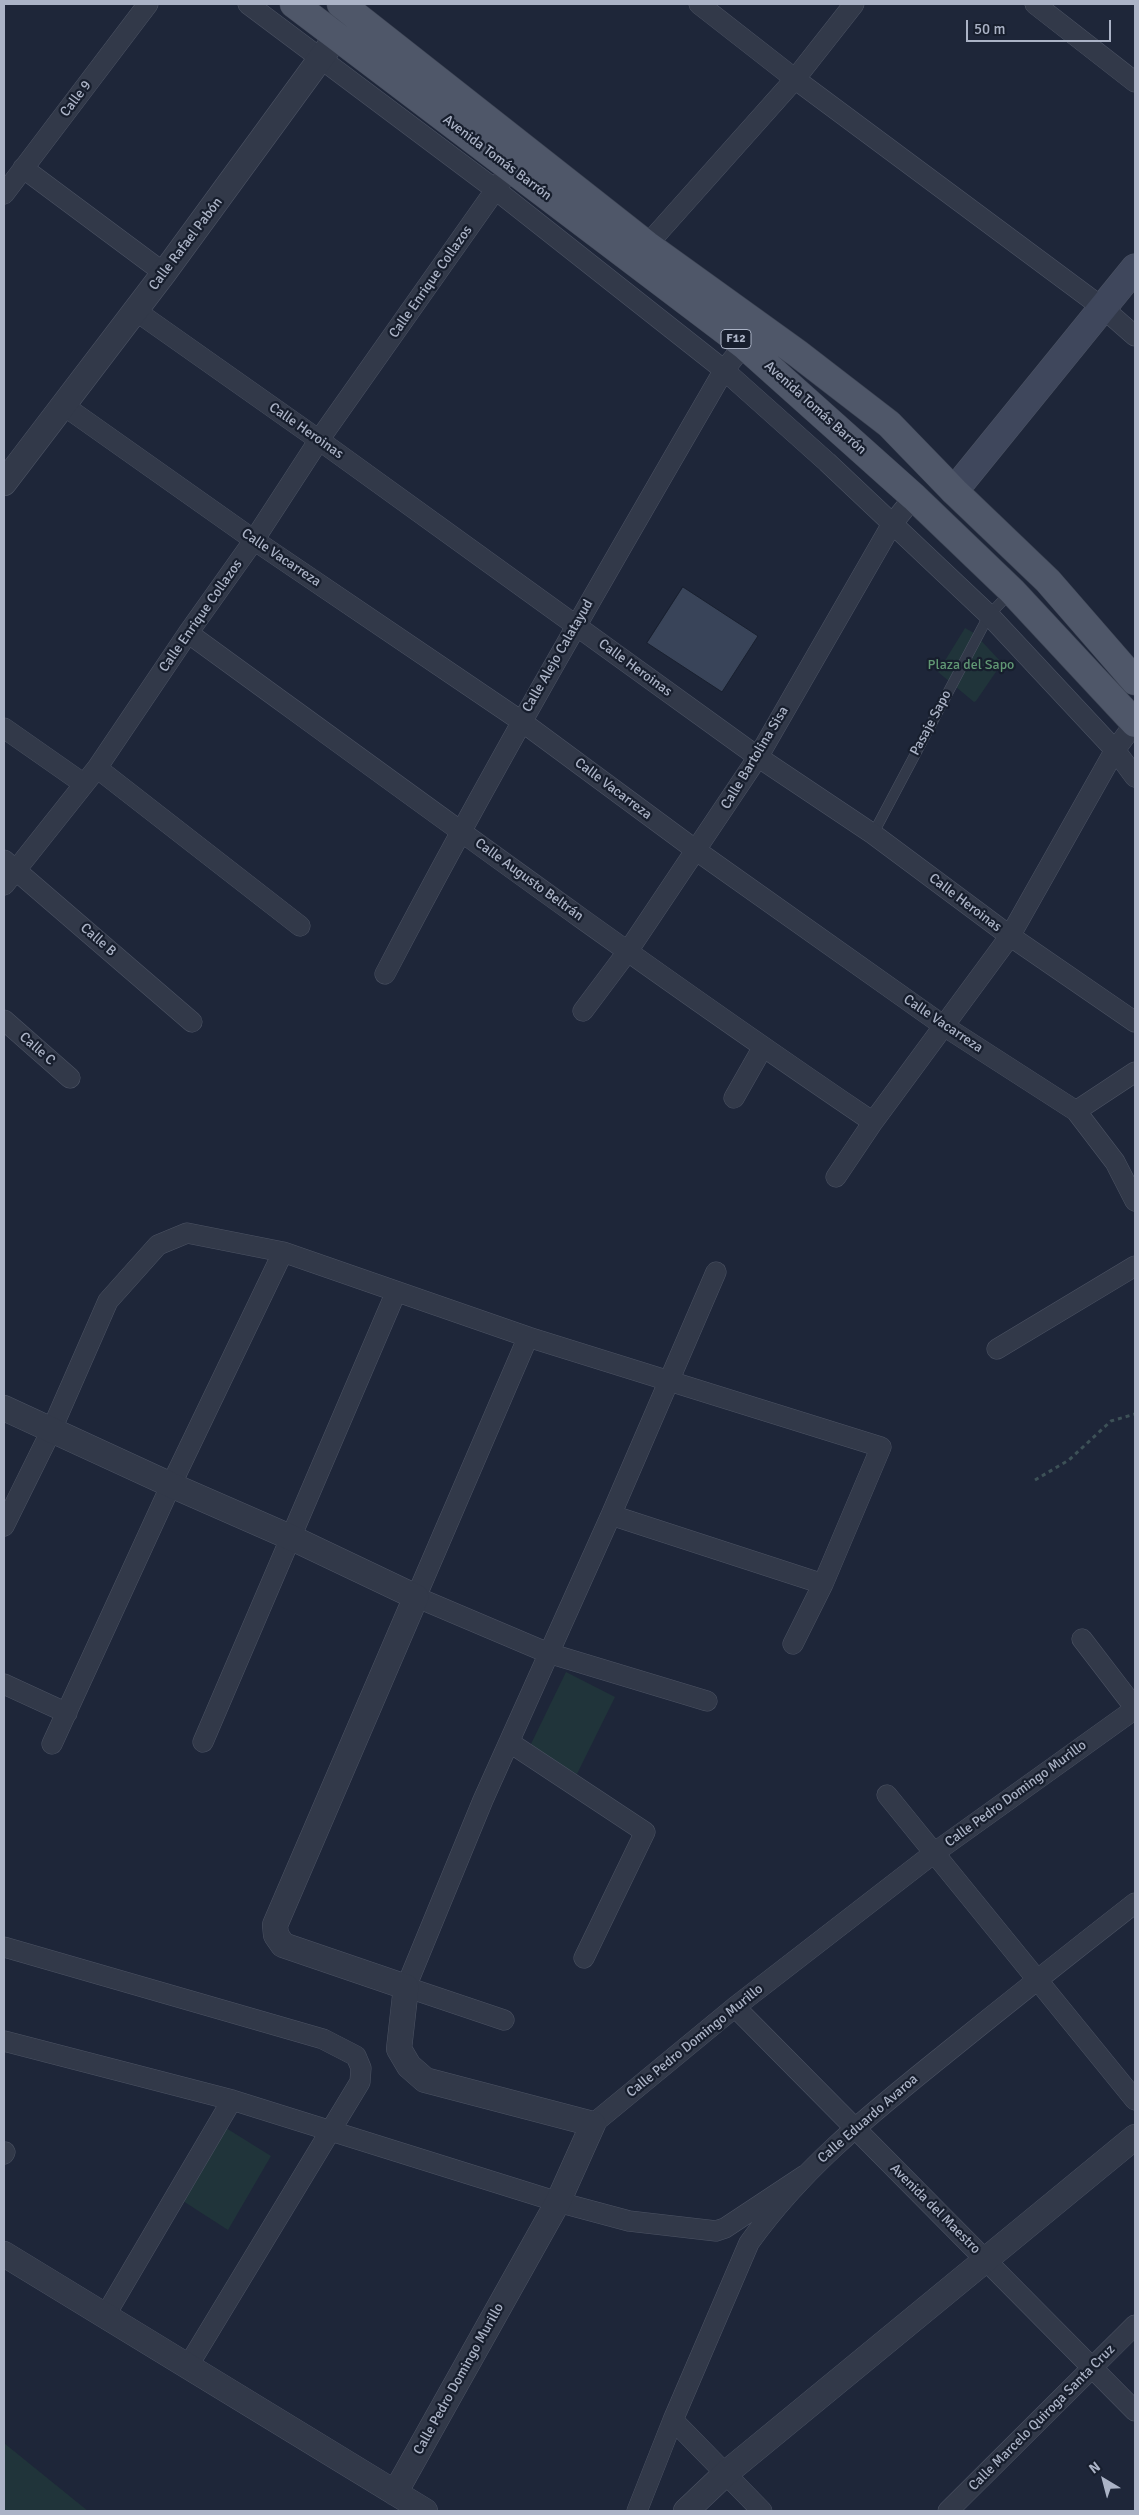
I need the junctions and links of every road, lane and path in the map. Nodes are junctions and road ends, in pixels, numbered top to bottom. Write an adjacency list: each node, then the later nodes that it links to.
1 (248, 4): 9 (street)
2 (294, 4): 8 (main road, Avenida Tomás Barrón / F12)
3 (699, 4): 10 (street)
4 (854, 4): 10 (street)
5 (1035, 4): 11 (street)
6 (145, 5): 12 (street, Calle 9)
7 (354, 8): 8 (street, Calle Rafael Pabón); 16 (main road, Avenida Tomás Barrón / F12)
8 (338, 36): 9 (street, Calle Rafael Pabón); 13 (main road, Avenida Tomás Barrón / F12)
9 (321, 60): 14 (street); 18 (street, Calle Rafael Pabón)
10 (795, 79): 16 (street); 19 (street)
11 (1135, 82)
12 (23, 168): 15 (street, Calle 9); 18 (street)
13 (510, 168): 14 (street, Calle Enrique Collazos); 22 (main road, Avenida Tomás Barrón / F12)
14 (496, 190): 23 (street); 25 (street, Calle Enrique Collazos)
15 (4, 194)
16 (646, 245): 27 (main road, Avenida Tomás Barrón / F12)
17 (1135, 268): 19 (main road)
18 (164, 273): 20 (street, Calle Rafael Pabón)
19 (1103, 308): 21 (street); 27 (main road)
20 (136, 311): 24 (street, Calle Rafael Pabón); 25 (street, Calle Heroinas)
21 (1135, 336)
22 (744, 345): 23 (street, Calle Alejo Calatayud); 28 (main road, Avenida Tomás Barrón / F12)
23 (724, 370): 29 (street); 33 (street, Calle Alejo Calatayud)
24 (62, 405): 26 (street, Calle Rafael Pabón); 30 (street, Calle Vacarreza)
25 (319, 440): 30 (street, Calle Enrique Collazos); 33 (street, Calle Heroinas)
26 (4, 482)
27 (954, 491): 35 (main road, Avenida Tomás Barrón / F12)
28 (914, 497): 29 (street, Calle Bartolina Sisa); 31 (main road, Avenida Tomás Barrón / F12)
29 (892, 524): 32 (street); 40 (street, Calle Bartolina Sisa)
30 (254, 540): 34 (street, Calle Enrique Collazos); 36 (street, Calle Vacarreza)
31 (1012, 591): 32 (lane, Pasaje Sapo); 37 (main road, Avenida Tomás Barrón / F12)
32 (989, 615): 39 (street); 45 (lane, Pasaje Sapo)
33 (576, 625): 36 (street, Calle Alejo Calatayud); 40 (street, Calle Heroinas)
34 (188, 633): 41 (street, Calle Enrique Collazos); 44 (street, Calle Augusto Beltrán)
35 (1135, 681)
36 (520, 721): 44 (street, Calle Alejo Calatayud); 46 (street, Calle Vacarreza)
37 (1135, 723): 39 (street)
38 (4, 728): 43 (street)
39 (1115, 750): 42 (street); 50 (street)
40 (758, 757): 45 (street, Calle Heroinas); 46 (street, Calle Bartolina Sisa)
41 (97, 768): 43 (street, Calle Enrique Collazos); 49 (street)
42 (1135, 777)
43 (84, 784): 47 (street, Calle Enrique Collazos)
44 (460, 830): 51 (street, Calle Augusto Beltrán); 52 (street, Calle Alejo Calatayud)
45 (873, 834): 50 (street, Calle Heroinas)
46 (697, 851): 51 (street, Calle Bartolina Sisa); 57 (street, Calle Vacarreza)
47 (10, 864): 48 (street, Calle Enrique Collazos); 55 (street, Calle B)
48 (4, 886)
49 (300, 926)
50 (1010, 936): 56 (street, Calle Heroinas); 57 (street)
51 (628, 952): 53 (street, Calle Bartolina Sisa); 58 (street, Calle Augusto Beltrán)
52 (385, 974)
53 (583, 1011)
54 (4, 1020): 60 (street, Calle C)
55 (192, 1022)
56 (1135, 1022)
57 (944, 1026): 62 (street, Calle Vacarreza); 63 (street)
58 (763, 1047): 61 (street); 63 (street, Calle Augusto Beltrán)
59 (1135, 1072): 62 (street)
60 (70, 1078)
61 (734, 1098)
62 (1076, 1111): 65 (street, Calle Vacarreza)
63 (873, 1122): 64 (street)
64 (836, 1177)
65 (1135, 1201)
66 (284, 1252): 69 (street); 75 (street); 77 (street)
67 (1135, 1266): 71 (street)
68 (716, 1272): 72 (street)
69 (396, 1292): 70 (street); 80 (street)
70 (528, 1337): 72 (street); 82 (street)
71 (997, 1349)
72 (670, 1381): 78 (street); 81 (street)
73 (4, 1408): 75 (street)
74 (1135, 1414): 76 (path)
75 (51, 1431): 77 (street); 79 (street)
76 (1035, 1480)
77 (171, 1485): 80 (street); 89 (street)
78 (611, 1515): 81 (street); 85 (street)
79 (4, 1526)
80 (292, 1538): 82 (street); 90 (street)
81 (823, 1584): 84 (street)
82 (416, 1597): 85 (street); 99 (street)
83 (1082, 1639): 88 (street)
84 (793, 1644)
85 (548, 1653): 87 (street); 91 (street)
86 (4, 1684): 89 (street)
87 (707, 1701)
88 (1135, 1708): 94 (street, Calle Pedro Domingo Murillo)
89 (67, 1713): 92 (street)
90 (203, 1742)
91 (508, 1742): 97 (street); 99 (street)
92 (52, 1744)
93 (887, 1795): 94 (street)
94 (934, 1853): 98 (street); 100 (street, Calle Pedro Domingo Murillo)
95 (1135, 1903): 98 (street, Calle Eduardo Avaroa)
96 (4, 1948): 107 (street)
97 (584, 1958)
98 (1037, 1980): 104 (street); 106 (street, Calle Eduardo Avaroa)
99 (406, 1987): 101 (street); 105 (street)
100 (735, 2007): 105 (street, Calle Pedro Domingo Murillo); 106 (street, Avenida del Maestro)
101 (504, 2020)
102 (4, 2041): 103 (street)
103 (232, 2100): 107 (street); 113 (street)
104 (1135, 2100)
105 (593, 2124): 110 (street, Calle Pedro Domingo Murillo)
106 (854, 2127): 109 (street, Calle Eduardo Avaroa); 112 (street, Avenida del Maestro)
107 (331, 2132): 110 (street); 115 (street)
108 (1135, 2137): 112 (street)
109 (805, 2175): 110 (street); 118 (street, Calle Eduardo Avaroa)
110 (558, 2202): 120 (street, Calle Pedro Domingo Murillo)
111 (4, 2254): 113 (street)
112 (985, 2259): 116 (street, Avenida del Maestro); 119 (street)
113 (106, 2316): 115 (street)
114 (1135, 2325): 116 (street, Calle Marcelo Quiroga Santa Cruz)
115 (188, 2366): 120 (street)
116 (1092, 2368): 117 (street, Avenida del Maestro); 125 (street, Calle Marcelo Quiroga Santa Cruz)
117 (1135, 2411)
118 (673, 2420): 119 (street); 122 (street, Calle Eduardo Avaroa)
119 (726, 2474): 123 (street); 124 (street)
120 (395, 2493): 121 (street)
121 (425, 2511)
122 (637, 2511)
123 (686, 2511)
124 (762, 2511)
125 (948, 2511)

